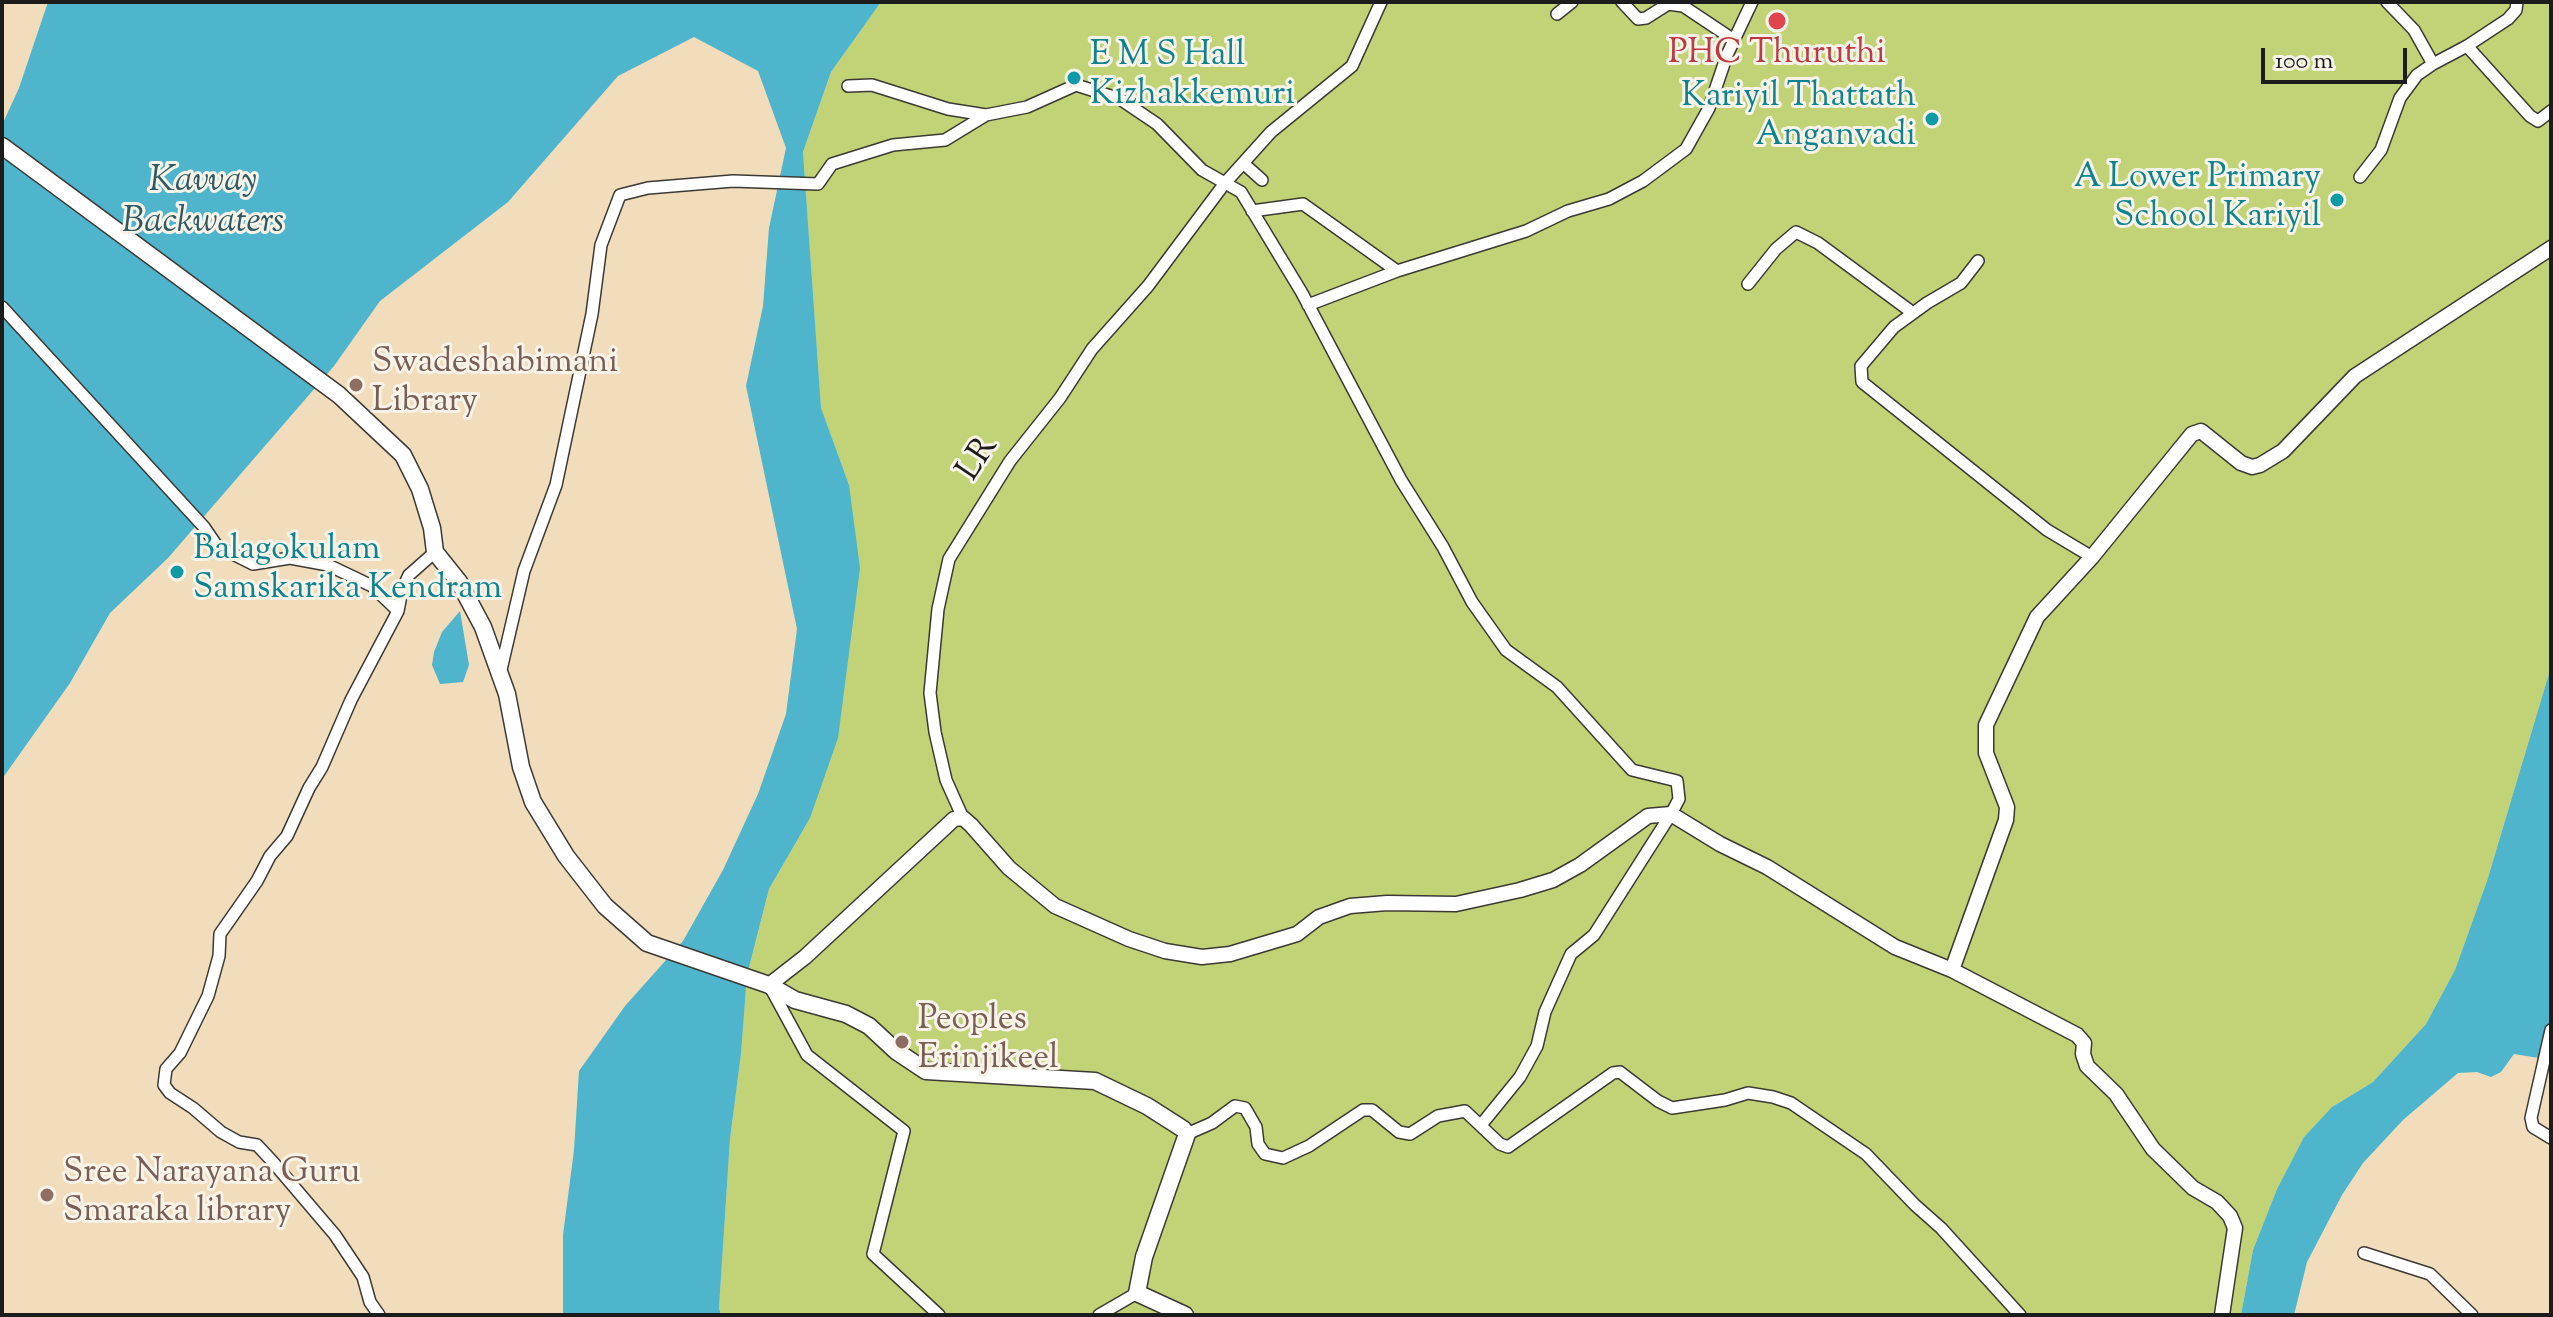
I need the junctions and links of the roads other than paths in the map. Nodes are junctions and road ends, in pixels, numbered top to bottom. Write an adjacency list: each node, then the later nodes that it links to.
1 (1381, 2): 15 (street, LR)
2 (1572, 2): 7 (street)
3 (1622, 2): 8 (street)
4 (1752, 2): 8 (street)
5 (2387, 2): 10 (street)
6 (2517, 2): 9 (street)
7 (1557, 14)
8 (1734, 40): 22 (street)
9 (2467, 46): 10 (street); 12 (street)
10 (2433, 64): 16 (street)
11 (848, 86): 13 (street)
12 (2551, 111)
13 (986, 115): 18 (street); 30 (street)
14 (2, 146): 27 (main road)
15 (1243, 163): 17 (street); 18 (street, LR)
16 (2360, 177)
17 (1262, 180)
18 (1225, 183): 19 (street); 32 (street, LR)
19 (1252, 211): 22 (street); 24 (street)
20 (2551, 248): 28 (street)
21 (1978, 261): 26 (street)
22 (1397, 271): 24 (street)
23 (1748, 284): 26 (street)
24 (1308, 305): 31 (street)
25 (2, 307): 29 (street)
26 (1913, 313): 28 (street)
27 (435, 552): 29 (street); 30 (main road)
28 (2092, 557): 33 (street)
29 (398, 611): 41 (street)
30 (500, 675): 34 (main road)
31 (1671, 814): 32 (street); 33 (street); 36 (street)
32 (963, 818): 34 (street)
33 (1952, 970): 48 (street)
34 (761, 983): 37 (main road); 44 (street)
35 (2551, 1030): 38 (street)
36 (1481, 1125): 37 (street); 47 (street)
37 (1187, 1134): 40 (main road)
38 (2551, 1138)
39 (2364, 1253): 49 (street)
40 (1137, 1293): 45 (street); 46 (main road)
41 (370, 1302): 42 (street); 43 (street)
42 (361, 1315)
43 (379, 1315)
44 (939, 1315)
45 (1099, 1315)
46 (1185, 1315)
47 (2020, 1315)
48 (2222, 1315)
49 (2472, 1315)

